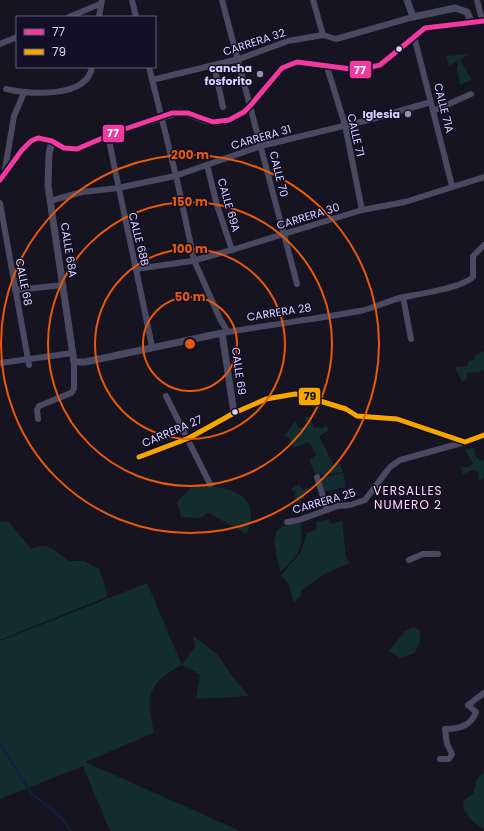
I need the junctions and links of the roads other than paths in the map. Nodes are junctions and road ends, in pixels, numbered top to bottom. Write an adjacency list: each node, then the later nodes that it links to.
1 (132, 0): 9 (street)
2 (222, 0): 17 (street, CALLE 70)
3 (313, 0): 13 (street)
4 (407, 0): 10 (street)
5 (477, 0): 12 (street)
6 (101, 2): 7 (street); 8 (street)
7 (70, 16)
8 (99, 16)
9 (136, 16)
10 (413, 17): 11 (street, CARRERA 32); 13 (street, CARRERA 32)
11 (471, 21): 12 (street); 14 (street)
12 (483, 21)
13 (324, 36): 17 (street, CARRERA 32)
14 (414, 36): 19 (street); 26 (street, CALLE 71A)
15 (16, 37): 16 (street)
16 (0, 44)
17 (239, 60): 18 (street, CARRERA 32); 27 (street, CALLE 70)
18 (214, 65): 22 (street, CARRERA 32); 28 (street)
19 (327, 67): 27 (street); 31 (street, CALLE 71)
20 (92, 68): 24 (street)
21 (149, 68): 22 (street, CALLE 69)
22 (152, 80): 30 (street, CALLE 69)
23 (6, 89): 24 (street)
24 (24, 93): 38 (street)
25 (471, 94): 29 (street)
26 (431, 102): 29 (street, CALLE 71A); 31 (street, CARRERA 31)
27 (250, 106): 30 (street); 34 (street, CALLE 70)
28 (223, 107)
29 (433, 111): 39 (street, CALLE 71A)
30 (161, 118): 32 (street); 36 (street, CALLE 69)
31 (345, 125): 34 (street, CARRERA 31); 43 (street, CALLE 71)
32 (108, 135): 33 (street); 40 (street, CALLE 68B)
33 (52, 141): 38 (street); 41 (street, CALLE 68A)
34 (261, 146): 35 (street, CARRERA 31); 44 (street, CALLE 70)
35 (207, 164): 36 (street, CARRERA 31); 46 (street, CALLE 69A)
36 (175, 176): 40 (street, CARRERA 31); 47 (street, CALLE 69)
37 (484, 176): 39 (street, CARRERA 30)
38 (2, 178)
39 (452, 186): 43 (street, CARRERA 30)
40 (118, 188): 41 (street, CARRERA 31); 48 (street, CALLE 68B)
41 (50, 201): 50 (street, CALLE 68A)
42 (0, 203): 51 (street, CALLE 68)
43 (362, 210): 44 (street, CARRERA 30)
44 (284, 235): 46 (street, CARRERA 30); 49 (street, CALLE 70)
45 (484, 245): 52 (street, CARRERA 28)
46 (232, 250): 47 (street, CARRERA 30)
47 (194, 260): 48 (street, CARRERA 30); 53 (street, CALLE 69)
48 (136, 269): 55 (street, CALLE 68B)
49 (297, 284)
50 (63, 285): 51 (street); 56 (street, CALLE 68A)
51 (15, 290): 59 (street, CALLE 68)
52 (403, 297): 53 (street, CARRERA 28); 54 (street)
53 (225, 333): 55 (street, CARRERA 28); 61 (street, CALLE 69)
54 (411, 339)
55 (152, 347): 57 (street, CARRERA 28)
56 (73, 353): 57 (street, CALLE 68A); 59 (street)
57 (74, 362): 62 (street, CALLE 68A)
58 (0, 363): 59 (street)
59 (29, 363)
60 (166, 396): 64 (street)
61 (234, 413): 64 (street, CARRERA 27); 65 (street, CARRERA 27)
62 (38, 419)
63 (484, 434): 65 (street)
64 (189, 438): 66 (street, CARRERA 27); 68 (street)
65 (465, 442): 69 (street, CARRERA 25)
66 (139, 457)
67 (317, 477): 69 (street)
68 (210, 484)
69 (327, 510): 70 (street, CARRERA 25)
70 (287, 522)
71 (438, 554): 72 (street)
72 (410, 560)
73 (484, 693): 74 (street)
74 (440, 759)

